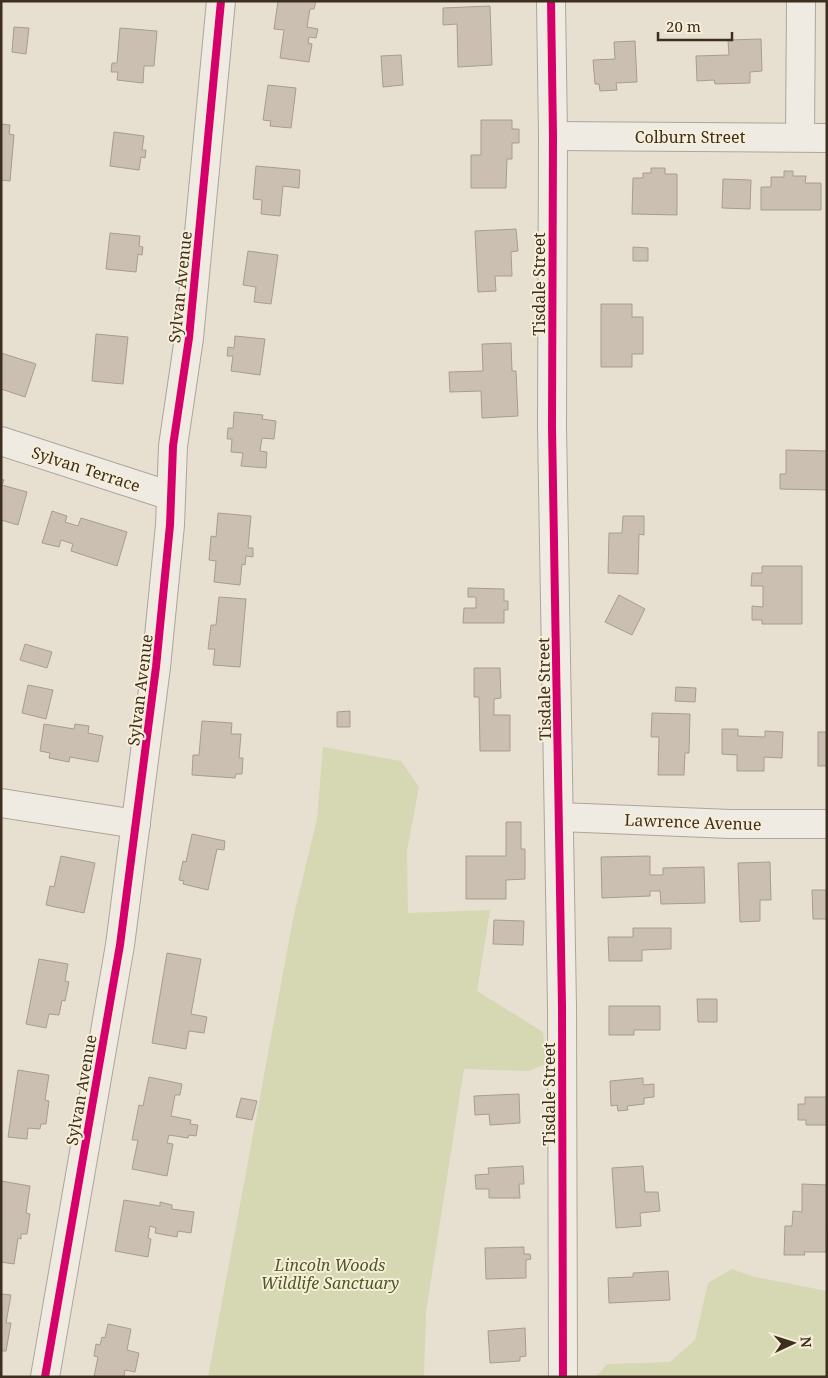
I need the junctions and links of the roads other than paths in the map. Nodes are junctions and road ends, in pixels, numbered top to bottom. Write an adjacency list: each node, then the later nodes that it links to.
1 (221, 1): 8 (street, Sylvan Avenue)
2 (551, 1): 4 (street, Tisdale Street)
3 (801, 1): 5 (street)
4 (553, 136): 5 (street, Colburn Street); 10 (street, Tisdale Street)
5 (800, 137): 6 (street, Colburn Street)
6 (827, 138)
7 (1, 441): 8 (street, Sylvan Terrace)
8 (171, 496): 11 (street, Sylvan Avenue)
9 (1, 803): 11 (street)
10 (560, 816): 12 (street, Lawrence Avenue); 14 (street, Tisdale Street)
11 (136, 824): 13 (street, Sylvan Avenue)
12 (827, 824)
13 (44, 1377)
14 (563, 1377)

